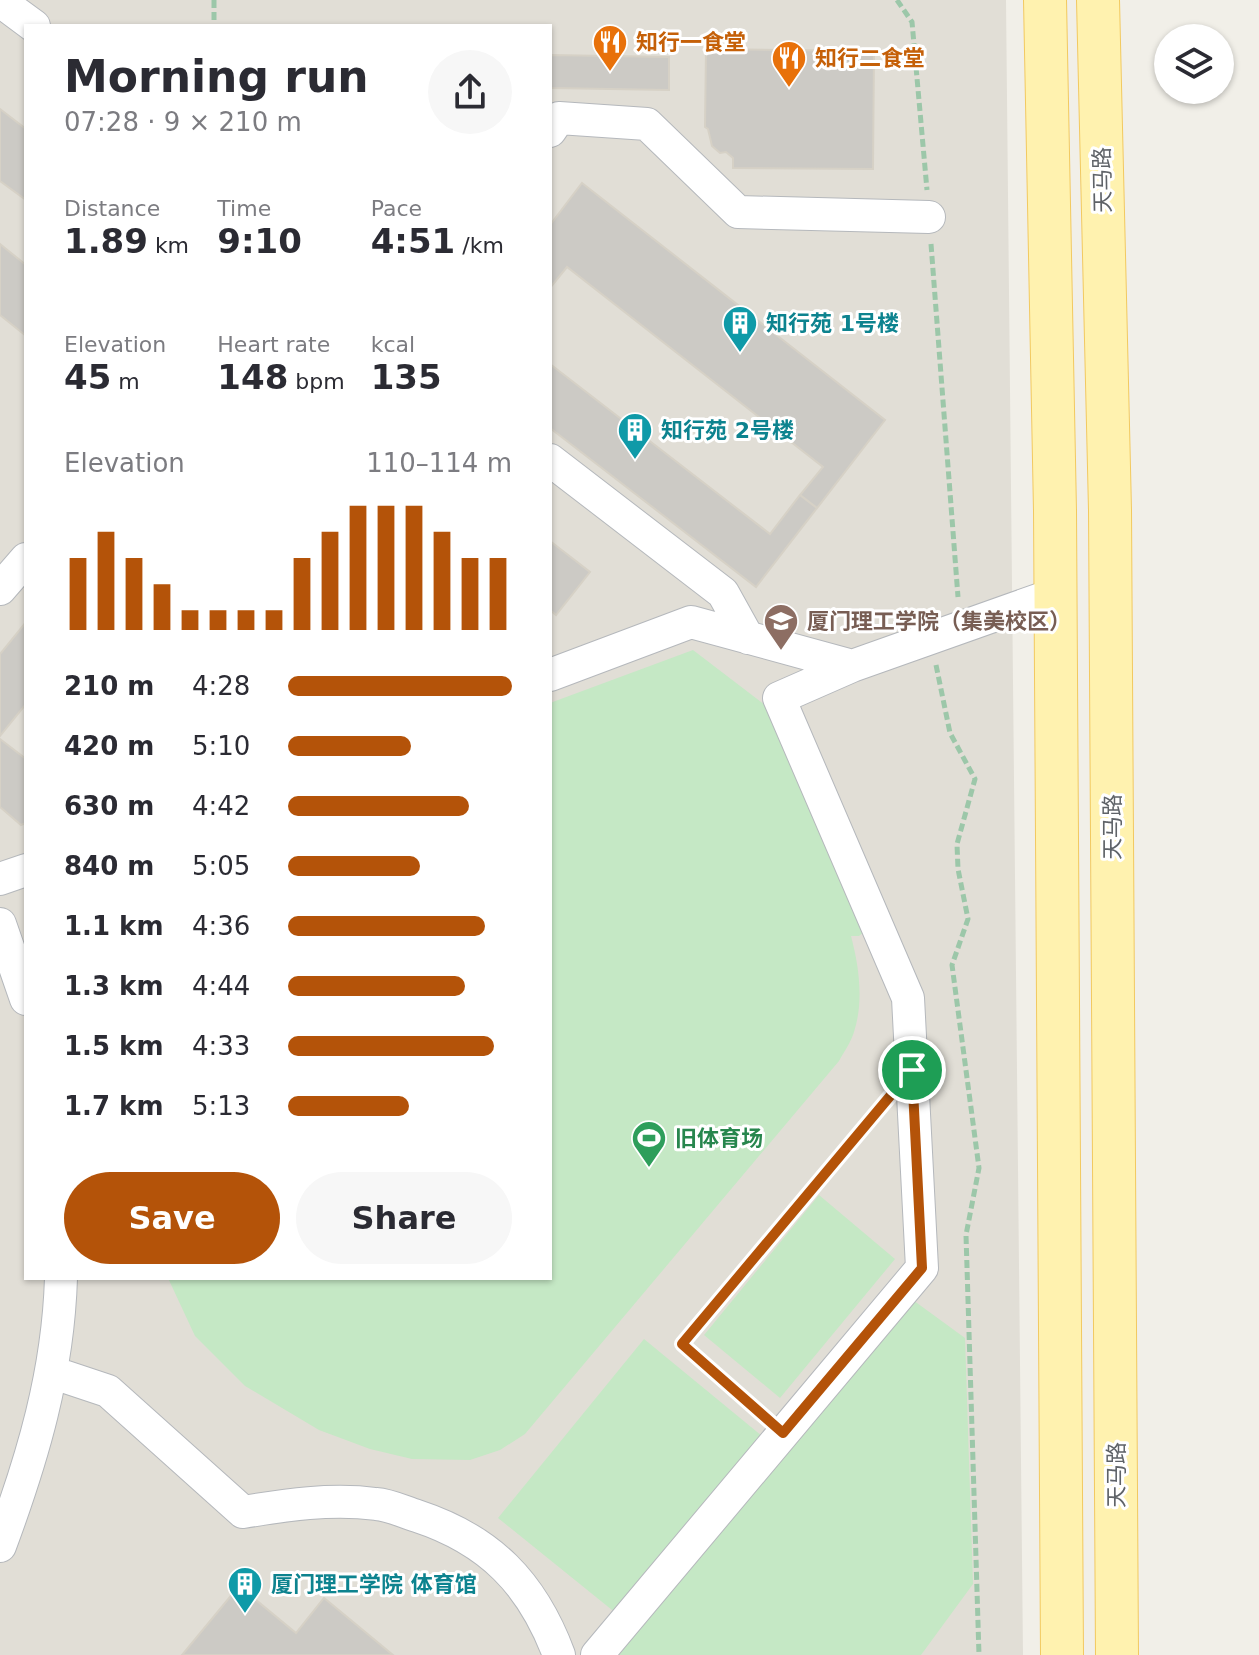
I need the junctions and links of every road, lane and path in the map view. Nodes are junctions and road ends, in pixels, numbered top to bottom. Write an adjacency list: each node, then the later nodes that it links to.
1 (214, 0): 7 (path)
2 (897, 0): 9 (path)
3 (1045, 0): 13 (main road)
4 (1098, 0): 32 (main road, 天马路)
5 (0, 1): 6 (street)
6 (31, 24)
7 (214, 24)
8 (552, 128): 9 (street)
9 (929, 217): 14 (path)
10 (552, 462): 15 (street)
11 (24, 561): 12 (street)
12 (0, 589)
13 (1055, 594): 14 (street); 31 (main road)
14 (961, 627): 16 (street)
15 (748, 638): 17 (street); 18 (street)
16 (930, 638): 17 (street); 30 (path)
17 (852, 666): 23 (street)
18 (552, 674)
19 (24, 871): 20 (street)
20 (0, 879)
21 (0, 924): 22 (street)
22 (24, 993)
23 (912, 1070): 26 (street); 26 (path)
24 (61, 1280): 25 (street)
25 (51, 1372): 27 (street); 28 (street)
26 (783, 1433): 29 (street)
27 (0, 1546)
28 (559, 1655)
29 (597, 1655)
30 (979, 1655)
31 (1062, 1655)
32 (1117, 1655)

